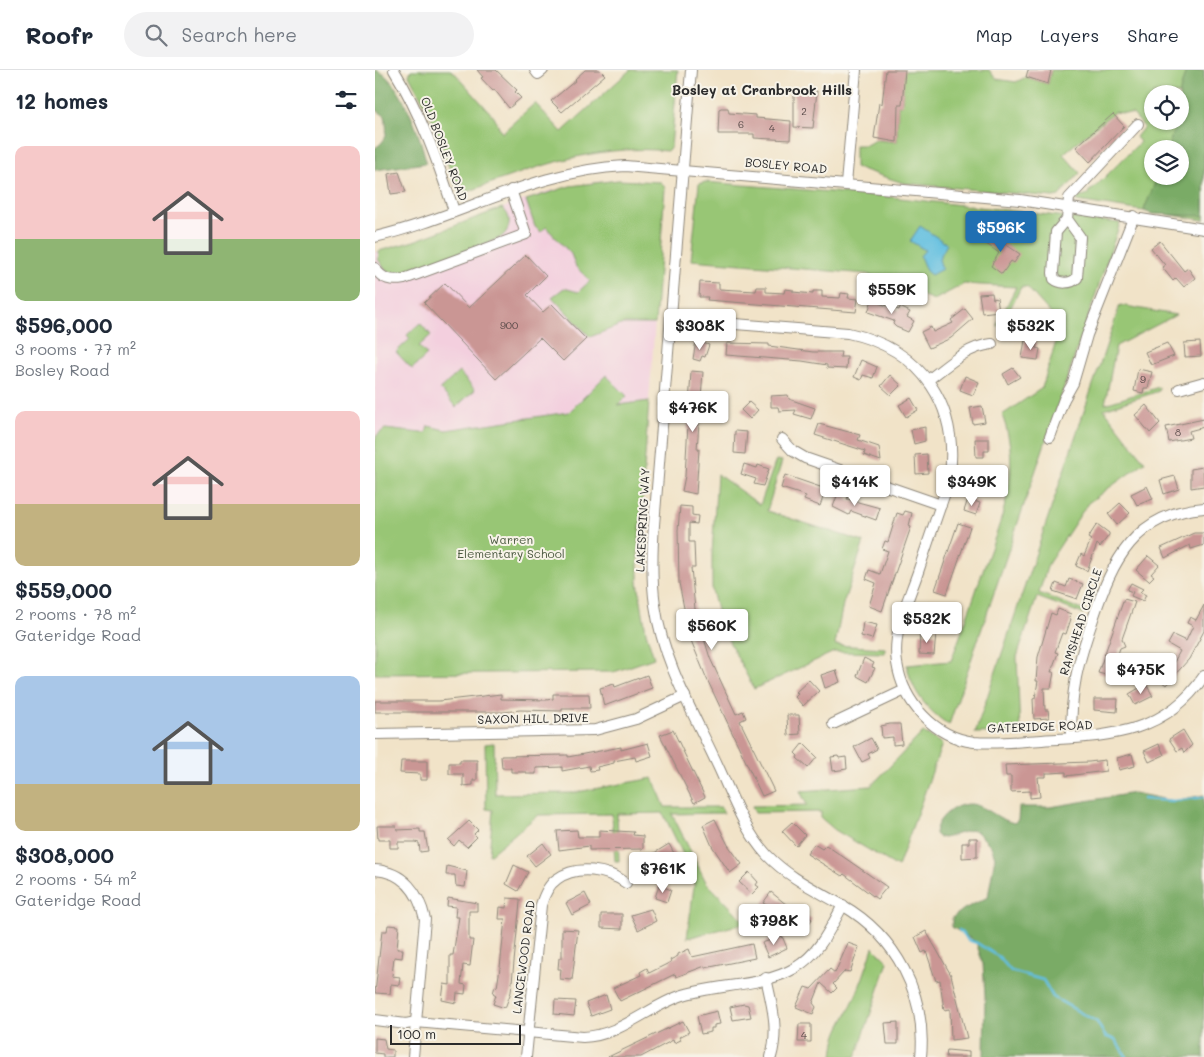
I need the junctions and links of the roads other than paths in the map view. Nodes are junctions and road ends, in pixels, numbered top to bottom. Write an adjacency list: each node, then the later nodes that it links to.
1 (394, 70): 11 (street, OLD BOSLEY ROAD)
2 (535, 70): 3 (street)
3 (543, 70)
4 (691, 70): 7 (street, LAKESPRING WAY)
5 (856, 70): 8 (street)
6 (1137, 124): 10 (street)
7 (683, 170): 8 (street, BOSLEY ROAD); 9 (street, BOSLEY ROAD); 17 (street, LAKESPRING WAY)
8 (845, 184): 10 (street, BOSLEY ROAD)
9 (511, 190): 11 (street, BOSLEY ROAD); 16 (street)
10 (1068, 206): 12 (street, BOSLEY ROAD); 13 (street)
11 (454, 211): 15 (street, BOSLEY ROAD)
12 (1134, 216): 14 (street, BOSLEY ROAD); 22 (street)
13 (1067, 219): 13 (street)
14 (1204, 228)
15 (375, 237)
16 (375, 268)
17 (671, 319): 19 (street, GATERIDGE ROAD); 28 (street, LAKESPRING WAY)
18 (993, 344): 19 (street)
19 (928, 380): 24 (street, GATERIDGE ROAD)
20 (1204, 382): 21 (street)
21 (1179, 389)
22 (1050, 437)
23 (782, 439): 24 (street)
24 (941, 504): 27 (street, GATERIDGE ROAD)
25 (1204, 508): 31 (street, RAMSHEAD CIRCLE)
26 (1204, 678): 31 (street, GATERIDGE ROAD)
27 (905, 690): 29 (street); 31 (street, GATERIDGE ROAD)
28 (685, 696): 30 (street, SAXON HILL DRIVE); 34 (street, LAKESPRING WAY)
29 (833, 724)
30 (375, 734)
31 (1071, 738)
32 (375, 870): 38 (street)
33 (626, 883): 39 (street, LANCEWOOD ROAD)
34 (843, 905): 35 (street); 43 (street, LAKESPRING WAY)
35 (766, 978): 39 (street); 42 (street)
36 (375, 1014): 38 (street)
37 (375, 1020): 38 (street)
38 (416, 1022): 39 (street); 40 (street)
39 (528, 1033): 41 (street, LANCEWOOD ROAD)
40 (413, 1057)
41 (526, 1057)
42 (771, 1057)
43 (921, 1057)

